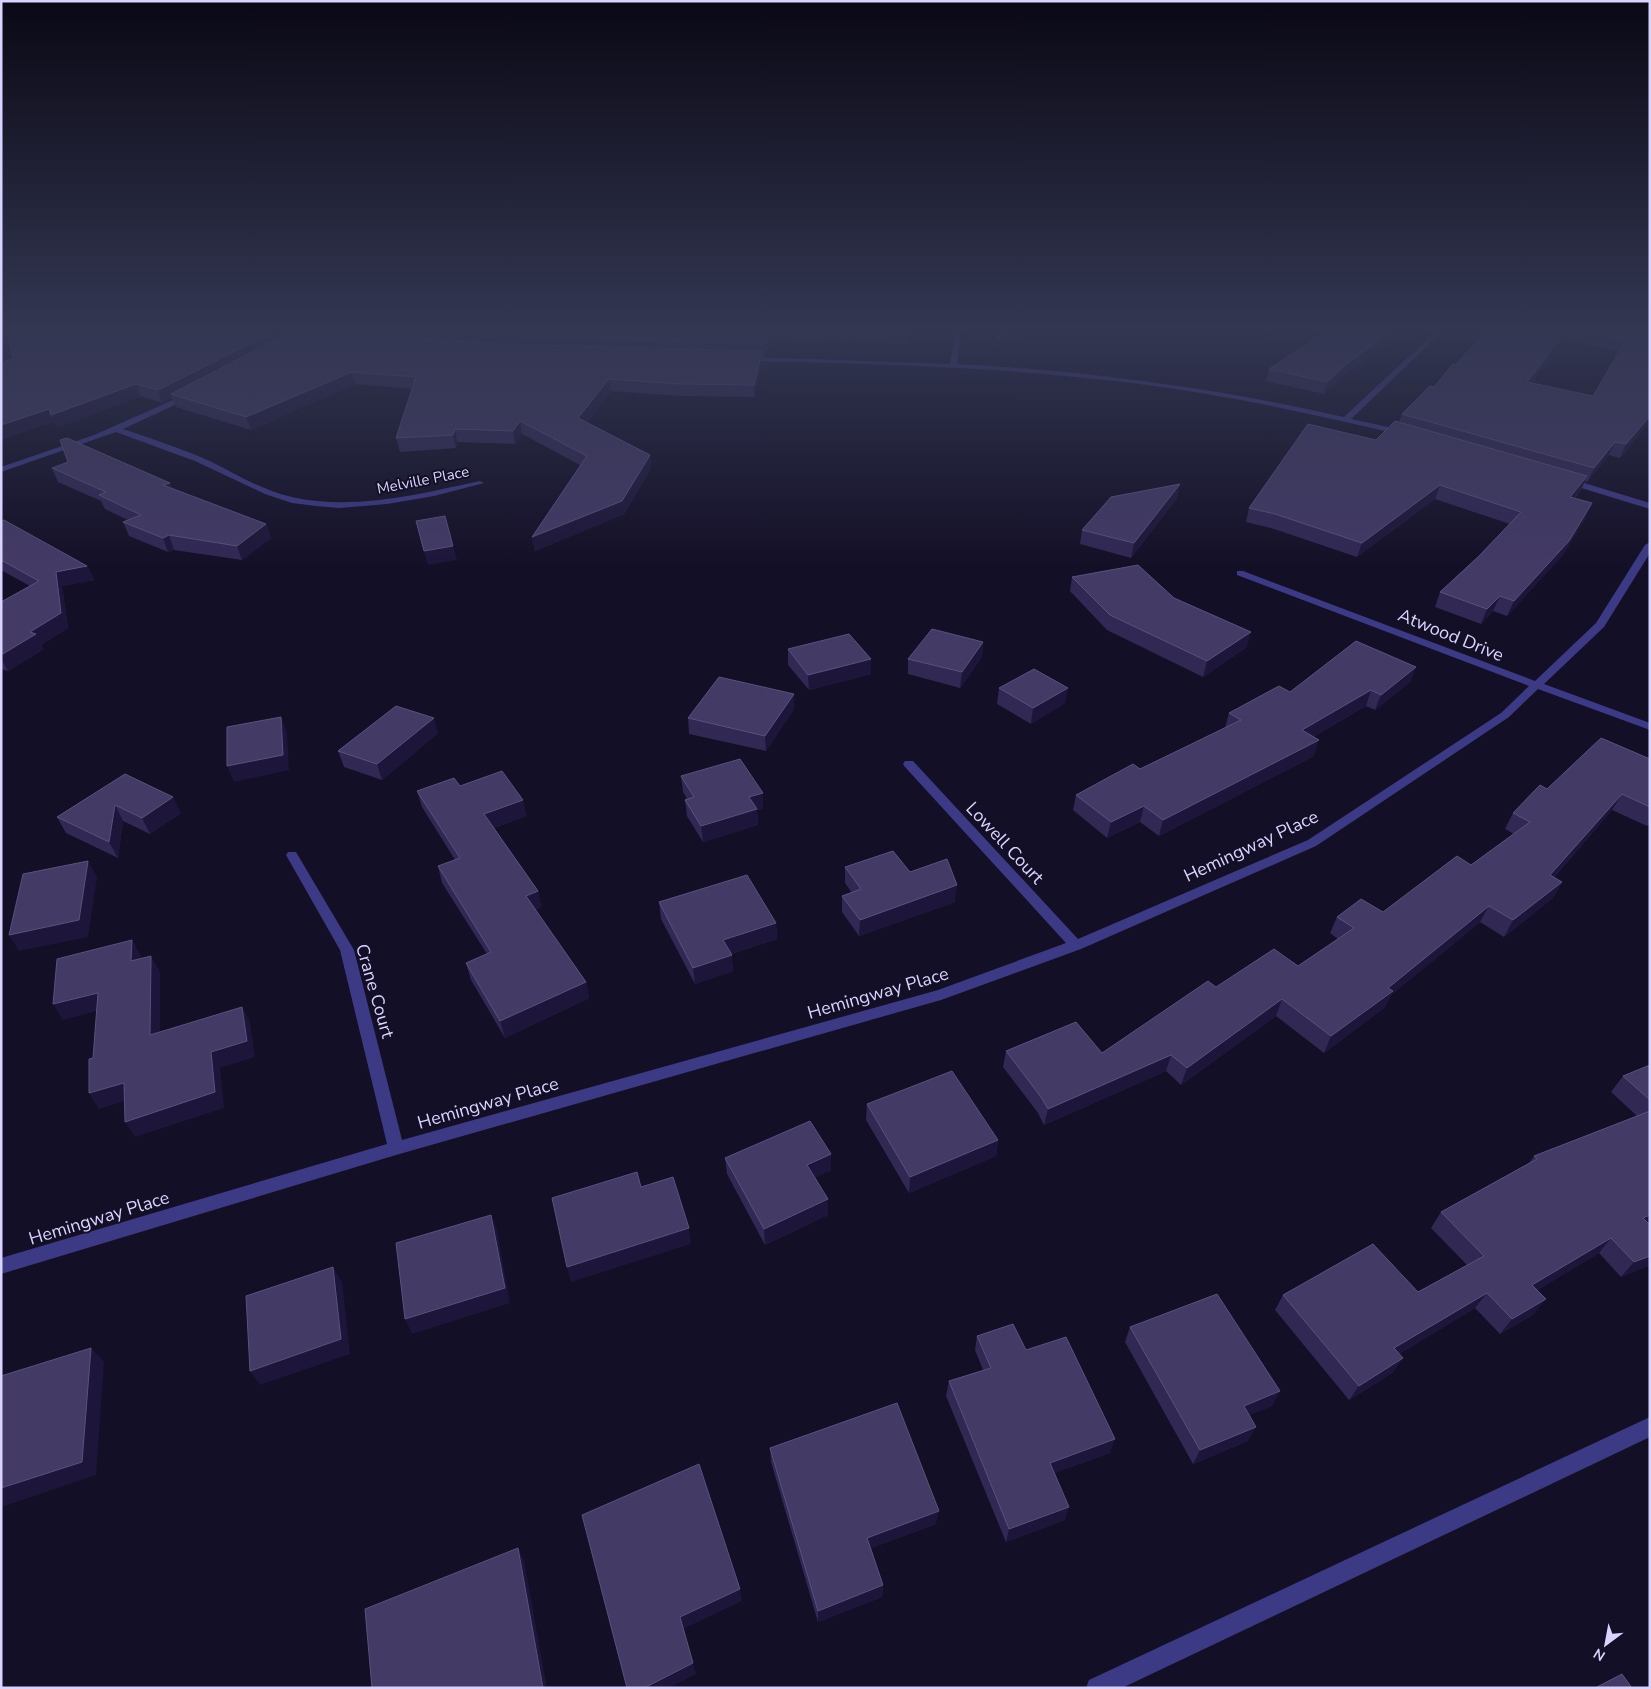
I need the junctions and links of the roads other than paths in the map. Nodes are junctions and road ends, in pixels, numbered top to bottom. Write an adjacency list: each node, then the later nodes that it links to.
1 (160, 410): 5 (street)
2 (1301, 410): 4 (street)
3 (1358, 410): 4 (street)
4 (1347, 420): 6 (street)
5 (116, 429): 7 (street); 9 (street, Melville Place)
6 (1415, 436)
7 (1, 470)
8 (1563, 480): 10 (street)
9 (480, 483)
10 (1650, 506)
11 (1650, 545): 13 (street, Hemingway Place)
12 (1240, 573): 13 (street, Atwood Drive)
13 (1534, 686): 14 (street, Atwood Drive); 17 (street, Hemingway Place)
14 (1650, 727)
15 (909, 764): 17 (street, Lowell Court)
16 (292, 855): 18 (street, Crane Court)
17 (1076, 945): 18 (street, Hemingway Place)
18 (396, 1148): 19 (street, Hemingway Place)
19 (1, 1266)
20 (1650, 1427): 21 (street)
21 (1097, 1688)

